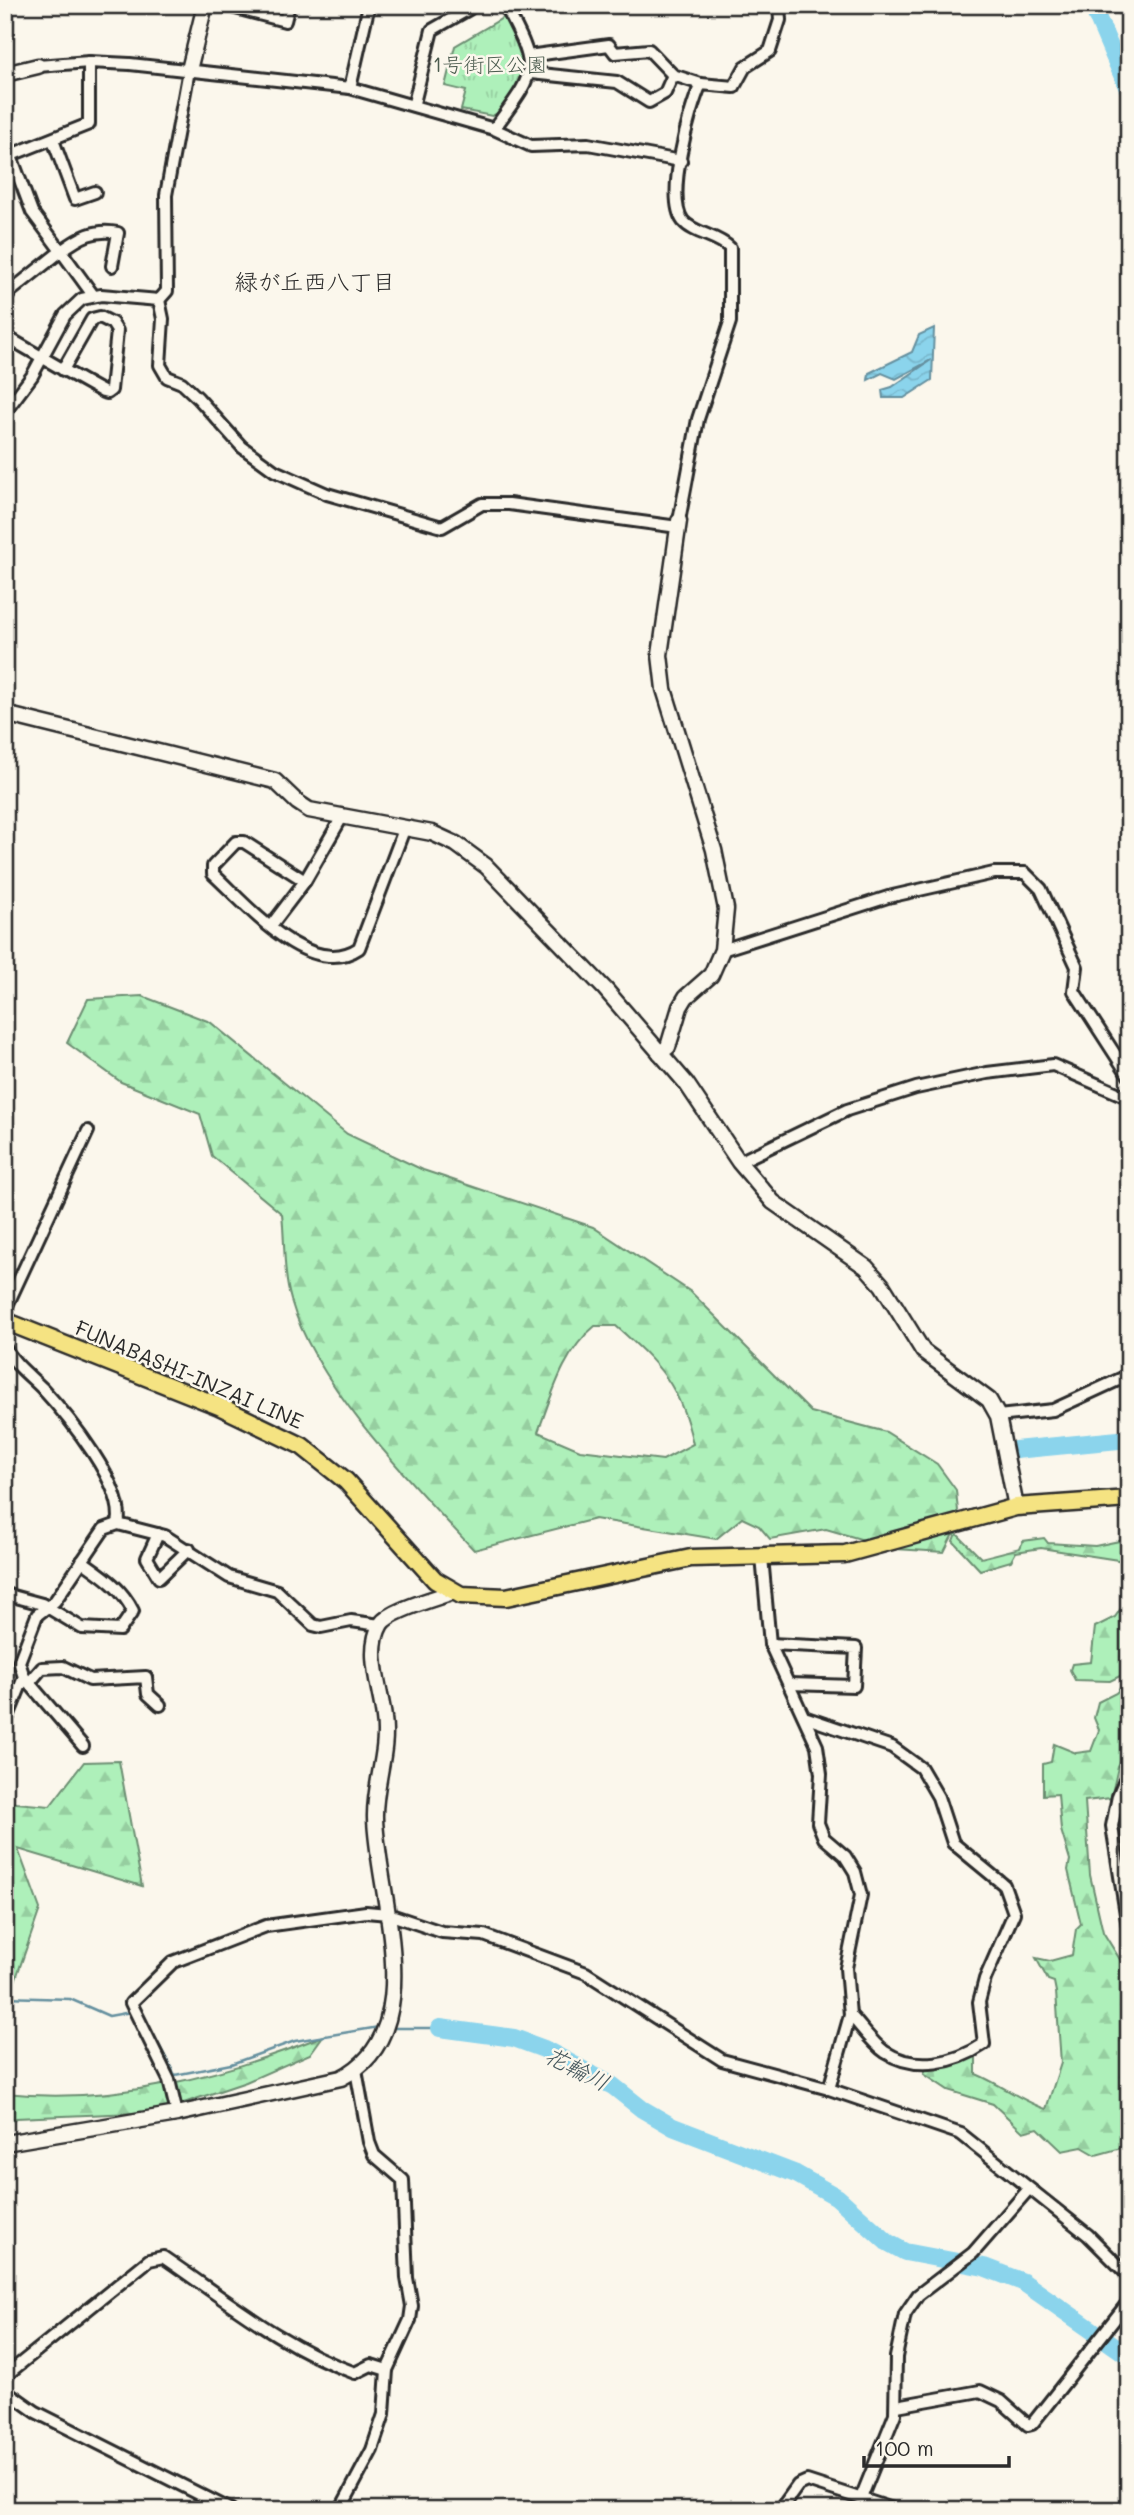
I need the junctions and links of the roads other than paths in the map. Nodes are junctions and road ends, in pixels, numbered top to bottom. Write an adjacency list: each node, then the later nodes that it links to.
1 (205, 5): 11 (street)
2 (224, 5): 3 (street)
3 (289, 5)
4 (369, 5): 16 (street)
5 (467, 5): 17 (street)
6 (505, 5): 8 (street)
7 (779, 5): 15 (street)
8 (528, 57): 12 (street); 14 (street)
9 (89, 62): 10 (street); 11 (street); 19 (street)
10 (38, 66): 13 (street)
11 (190, 70): 16 (street); 27 (street)
12 (531, 73): 14 (street); 18 (street)
13 (5, 74)
14 (673, 75): 15 (street)
15 (701, 84): 21 (street)
16 (350, 88): 17 (street)
17 (414, 103): 18 (street)
18 (494, 129): 21 (street)
19 (53, 140): 20 (street); 22 (street)
20 (8, 157): 23 (street)
21 (681, 161): 32 (street)
22 (95, 192)
23 (61, 251): 24 (street); 25 (street); 26 (street)
24 (112, 266)
25 (93, 295): 27 (street); 29 (street)
26 (5, 300)
27 (159, 300): 32 (street)
28 (5, 335): 29 (street)
29 (43, 358): 30 (street); 31 (street)
30 (63, 370): 30 (street)
31 (5, 412)
32 (678, 524): 38 (street)
33 (5, 714): 34 (street)
34 (342, 817): 35 (street); 36 (street)
35 (405, 827): 37 (street); 39 (street)
36 (305, 880): 37 (street); 37 (street)
37 (270, 927)
38 (722, 950): 39 (street); 40 (street)
39 (660, 1053): 43 (street)
40 (1129, 1076)
41 (1129, 1098): 43 (street)
42 (88, 1131): 44 (street)
43 (739, 1162): 48 (street)
44 (5, 1310)
45 (5, 1321): 56 (main road, FUNABASHI-INZAI LINE)
46 (5, 1348): 51 (street)
47 (1129, 1375): 48 (street)
48 (998, 1416): 50 (street)
49 (1129, 1499): 50 (main road, FUNABASHI-INZAI LINE)
50 (1016, 1507): 54 (main road, FUNABASHI-INZAI LINE)
51 (118, 1524): 52 (street); 55 (street)
52 (159, 1534): 53 (street); 53 (street)
53 (189, 1549): 59 (street)
54 (762, 1557): 56 (main road, FUNABASHI-INZAI LINE); 60 (street)
55 (82, 1562): 58 (street); 58 (street)
56 (453, 1592): 59 (street)
57 (5, 1594): 58 (street)
58 (47, 1606): 61 (street)
59 (380, 1625): 68 (street)
60 (770, 1644): 62 (street); 62 (street)
61 (26, 1680): 63 (street); 65 (street); 66 (street)
62 (790, 1684): 64 (street)
63 (160, 1705)
64 (807, 1718): 70 (street); 70 (street)
65 (5, 1724)
66 (83, 1746)
67 (1129, 1770): 69 (street)
68 (388, 1914): 71 (street); 72 (street); 73 (street)
69 (1129, 1933)
70 (850, 2015): 72 (street)
71 (356, 2070): 73 (street); 78 (street)
72 (829, 2089): 75 (street)
73 (177, 2114): 74 (street)
74 (5, 2143)
75 (1028, 2190): 76 (street); 81 (street)
76 (1129, 2276)
77 (1129, 2301): 81 (street)
78 (387, 2370): 79 (street); 84 (street)
79 (5, 2376)
80 (5, 2390): 83 (street)
81 (897, 2406): 82 (street)
82 (861, 2498): 85 (street); 86 (street)
83 (231, 2510)
84 (340, 2510)
85 (780, 2510)
86 (896, 2510)

